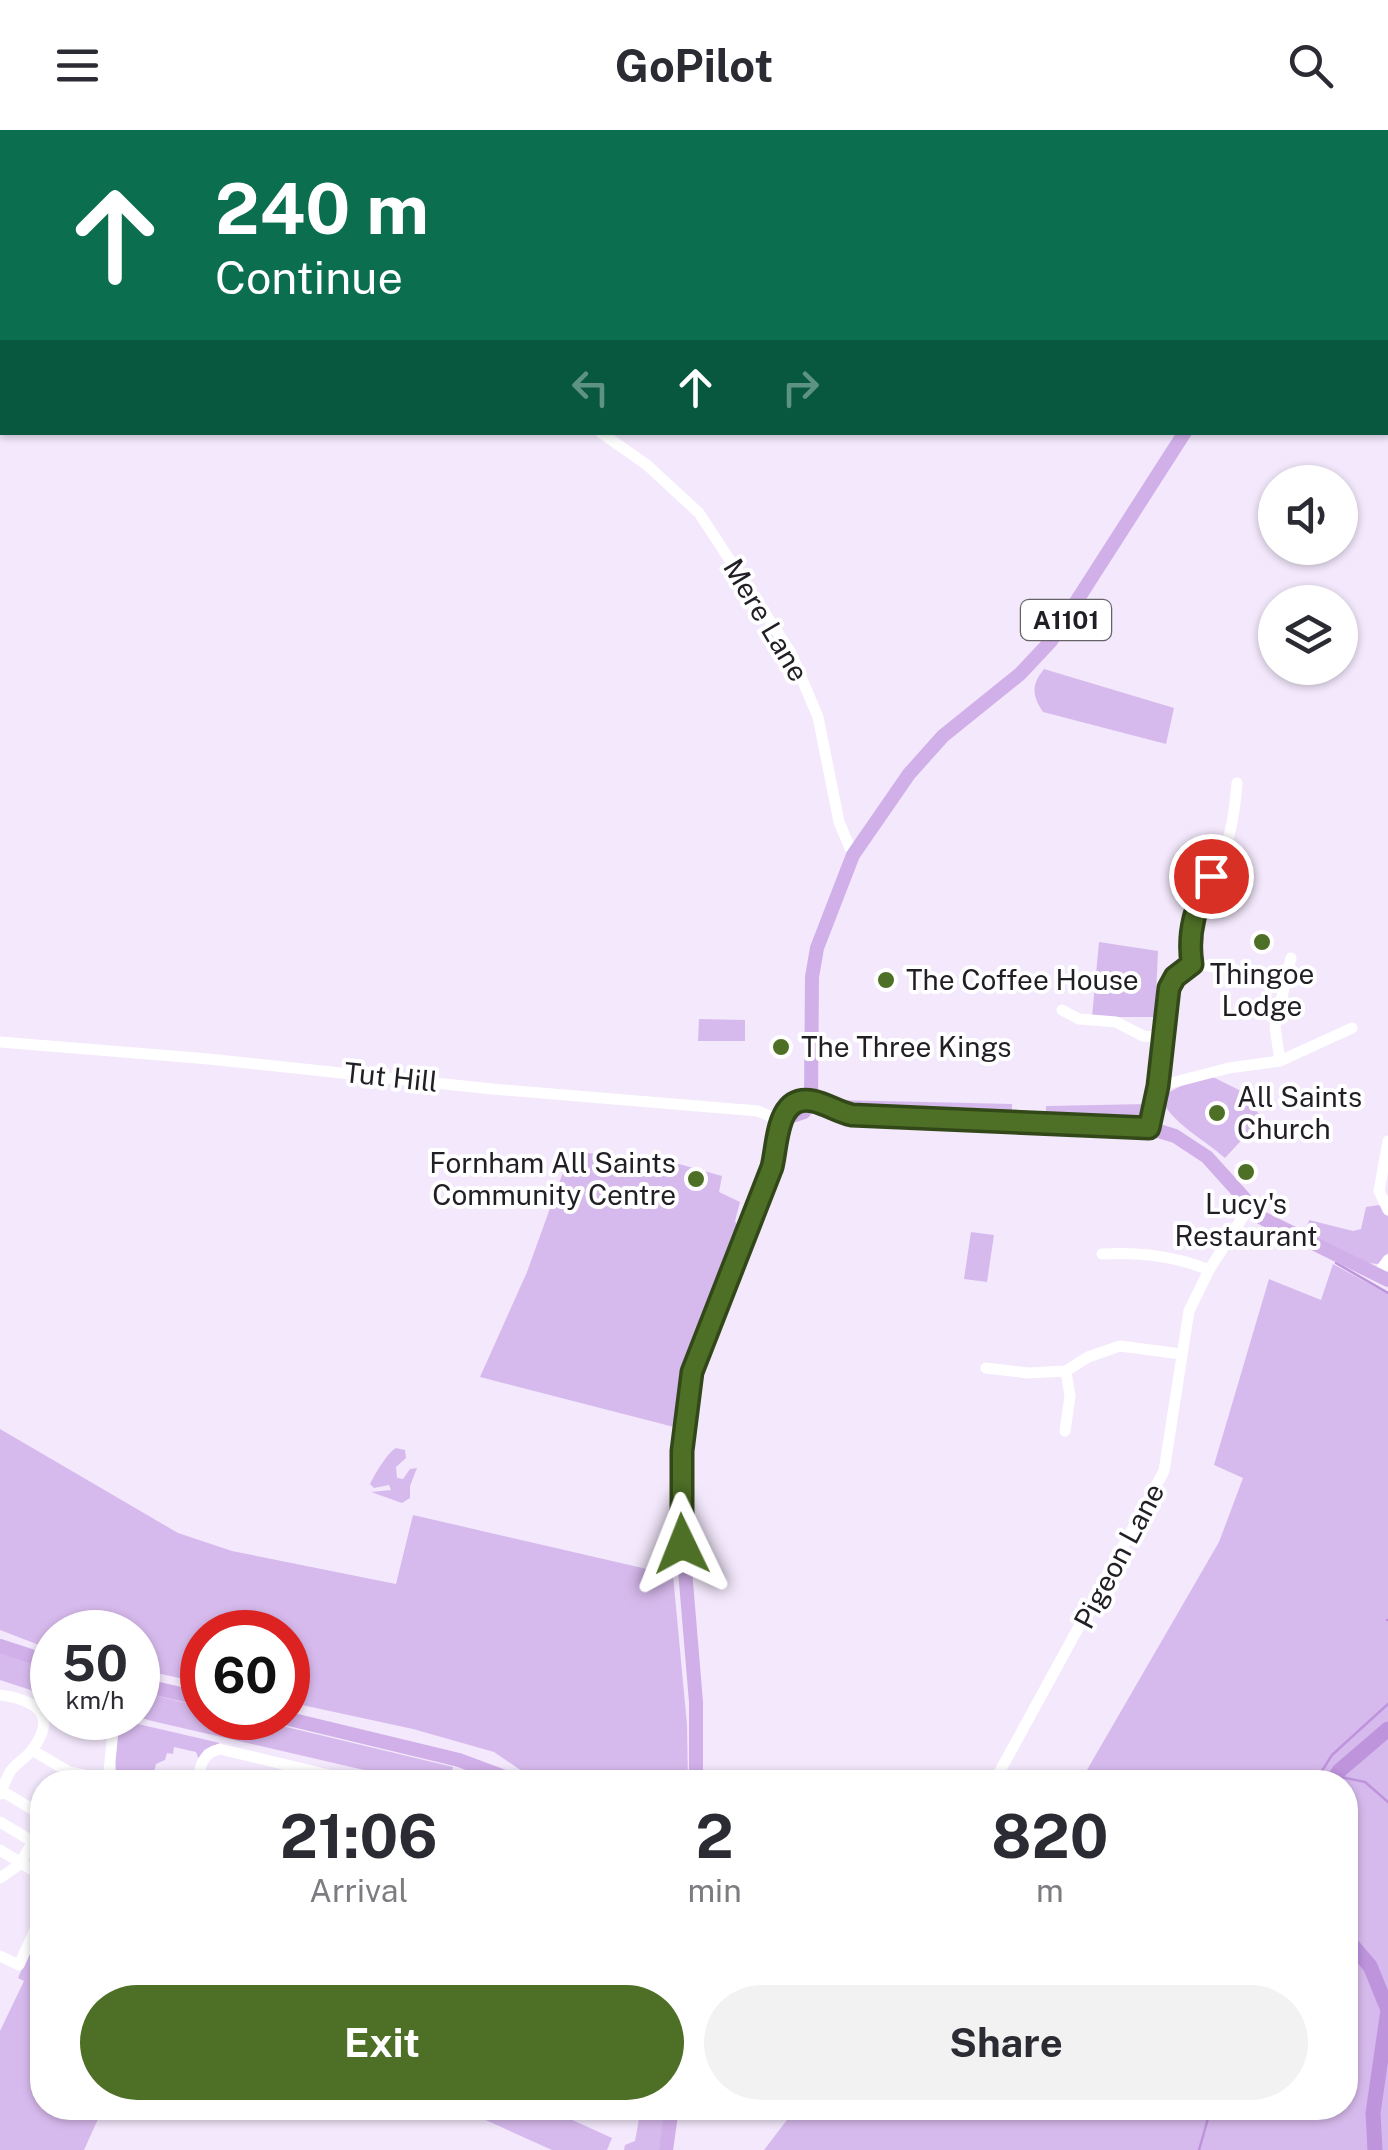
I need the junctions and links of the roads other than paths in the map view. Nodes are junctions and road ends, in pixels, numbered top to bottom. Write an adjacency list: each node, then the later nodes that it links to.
1 (604, 435): 4 (street, Mere Lane)
2 (1183, 435): 4 (main road, A1101)
3 (1237, 783): 6 (street)
4 (853, 854): 14 (main road, A1101)
5 (1291, 958): 12 (street)
6 (1192, 964): 7 (street); 10 (street)
7 (1234, 969)
8 (1062, 1010): 10 (street)
9 (1352, 1028): 12 (street)
10 (1163, 1038): 13 (street)
11 (0, 1042): 15 (street, Tut Hill)
12 (1280, 1061): 13 (street)
13 (1158, 1086): 16 (street)
14 (812, 1100): 15 (main road); 16 (main road)
15 (780, 1120): 39 (main road)
16 (1149, 1128): 18 (main road)
17 (1388, 1141): 19 (street)
18 (1249, 1208): 22 (street, Pigeon Lane); 23 (main road)
19 (1388, 1210)
20 (1102, 1254): 22 (street)
21 (1388, 1260): 23 (street)
22 (1209, 1270): 24 (street, Pigeon Lane)
23 (1383, 1277)
24 (1181, 1354): 26 (street); 40 (street, Pigeon Lane)
25 (986, 1368): 26 (street)
26 (1066, 1371): 27 (street)
27 (1065, 1431)
28 (0, 1646): 29 (main road)
29 (30, 1656)
30 (0, 1695): 33 (street)
31 (310, 1724): 38 (main road)
32 (112, 1740): 35 (street)
33 (32, 1750): 34 (street); 41 (street)
34 (65, 1770)
35 (109, 1770)
36 (201, 1770): 37 (street)
37 (306, 1770)
38 (486, 1770)
39 (696, 1770)
40 (1001, 1770)
41 (1, 1792): 42 (street)
42 (30, 1808)
43 (0, 1822): 44 (street)
44 (30, 1841)
45 (0, 1850): 47 (street)
46 (30, 1853): 47 (street)
47 (20, 1864): 48 (street); 49 (street)
48 (30, 1869)
49 (0, 1878)
50 (30, 1942): 51 (street)
51 (0, 1958)
52 (670, 2120): 53 (main road)
53 (666, 2150)

